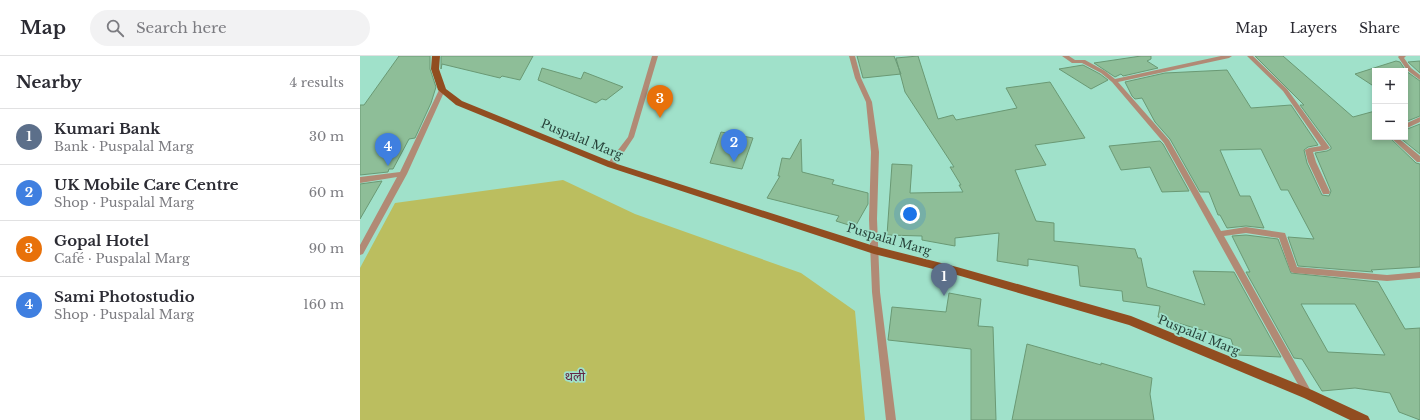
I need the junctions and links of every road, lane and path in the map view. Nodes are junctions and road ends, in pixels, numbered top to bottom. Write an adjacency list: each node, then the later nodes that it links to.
1 (436, 56): 11 (main road)
2 (655, 56): 16 (street)
3 (852, 56): 21 (street)
4 (1065, 56): 8 (street)
5 (1229, 56): 10 (street)
6 (1250, 56): 19 (street)
7 (1403, 56): 9 (street)
8 (1082, 58): 10 (street)
9 (1420, 78)
10 (1114, 81): 20 (street)
11 (442, 90): 16 (main road, Puspalal Marg); 17 (street)
12 (1420, 119): 13 (street)
13 (1408, 125)
14 (1397, 140): 15 (street)
15 (1420, 160)
16 (610, 165): 21 (main road, Puspalal Marg)
17 (403, 174): 18 (street); 22 (street)
18 (360, 180)
19 (1326, 192)
20 (1218, 234): 23 (street); 24 (street)
21 (874, 250): 24 (main road, Puspalal Marg); 25 (street)
22 (360, 252)
23 (1420, 275)
24 (1308, 394): 26 (main road, Puspalal Marg)
25 (890, 420)
26 (1364, 420)

